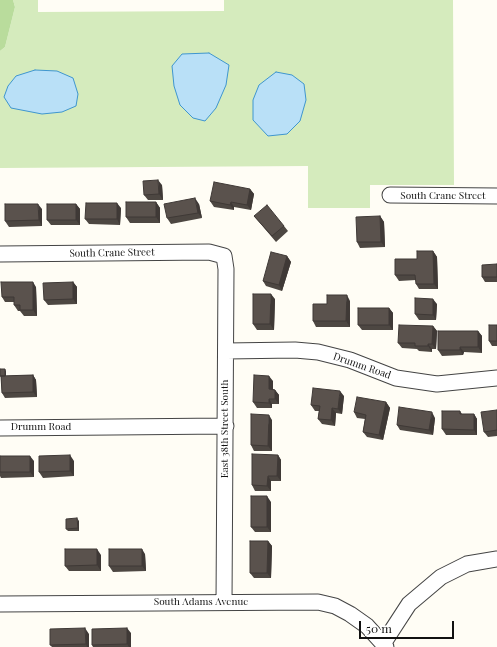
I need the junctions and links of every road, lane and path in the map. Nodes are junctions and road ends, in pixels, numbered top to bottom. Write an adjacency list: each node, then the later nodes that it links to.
1 (390, 195): 2 (street, South Crane Street)
2 (497, 196)
3 (0, 254): 4 (street, South Crane Street)
4 (224, 256): 5 (street, East 38th Street South)
5 (226, 351): 6 (street, Drumm Road); 7 (street, East 38th Street South)
6 (497, 378)
7 (226, 426): 8 (street, Drumm Road); 10 (street, East 38th Street South)
8 (0, 428)
9 (497, 559): 12 (street)
10 (224, 602): 11 (street, South Adams Avenue); 12 (street, South Adams Avenue)
11 (0, 604)
12 (384, 645)

